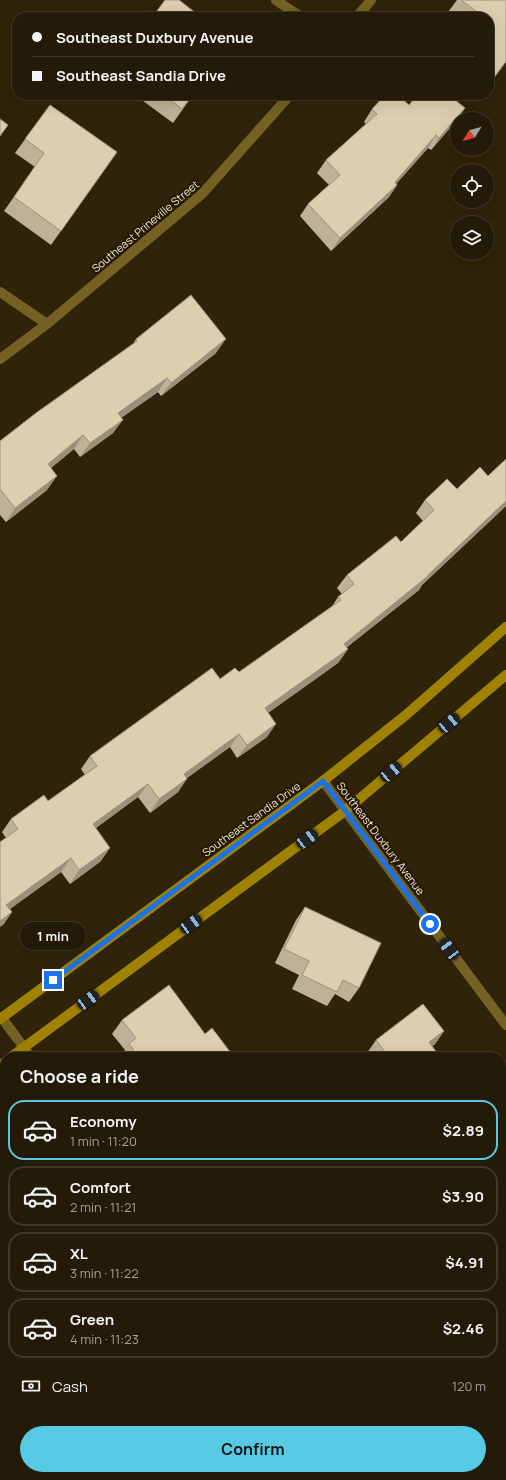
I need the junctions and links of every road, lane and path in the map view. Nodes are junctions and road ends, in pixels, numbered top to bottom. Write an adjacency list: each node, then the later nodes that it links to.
1 (276, 0): 3 (street)
2 (371, 0): 4 (street)
3 (294, 12)
4 (361, 12)
5 (286, 100): 7 (street, Southeast Prineville Street)
6 (0, 292): 7 (street)
7 (47, 324): 8 (street, Southeast Prineville Street)
8 (0, 359)
9 (506, 627): 11 (street, Southeast Sandia Drive)
10 (506, 675): 12 (street)
11 (323, 781): 12 (street, Southeast Duxbury Avenue); 13 (street, Southeast Sandia Drive)
12 (345, 811): 14 (street, Southeast Duxbury Avenue); 15 (street)
13 (1, 1018): 15 (street)
14 (506, 1025)
15 (24, 1047): 16 (street); 17 (street)
16 (18, 1052)
17 (28, 1052)

